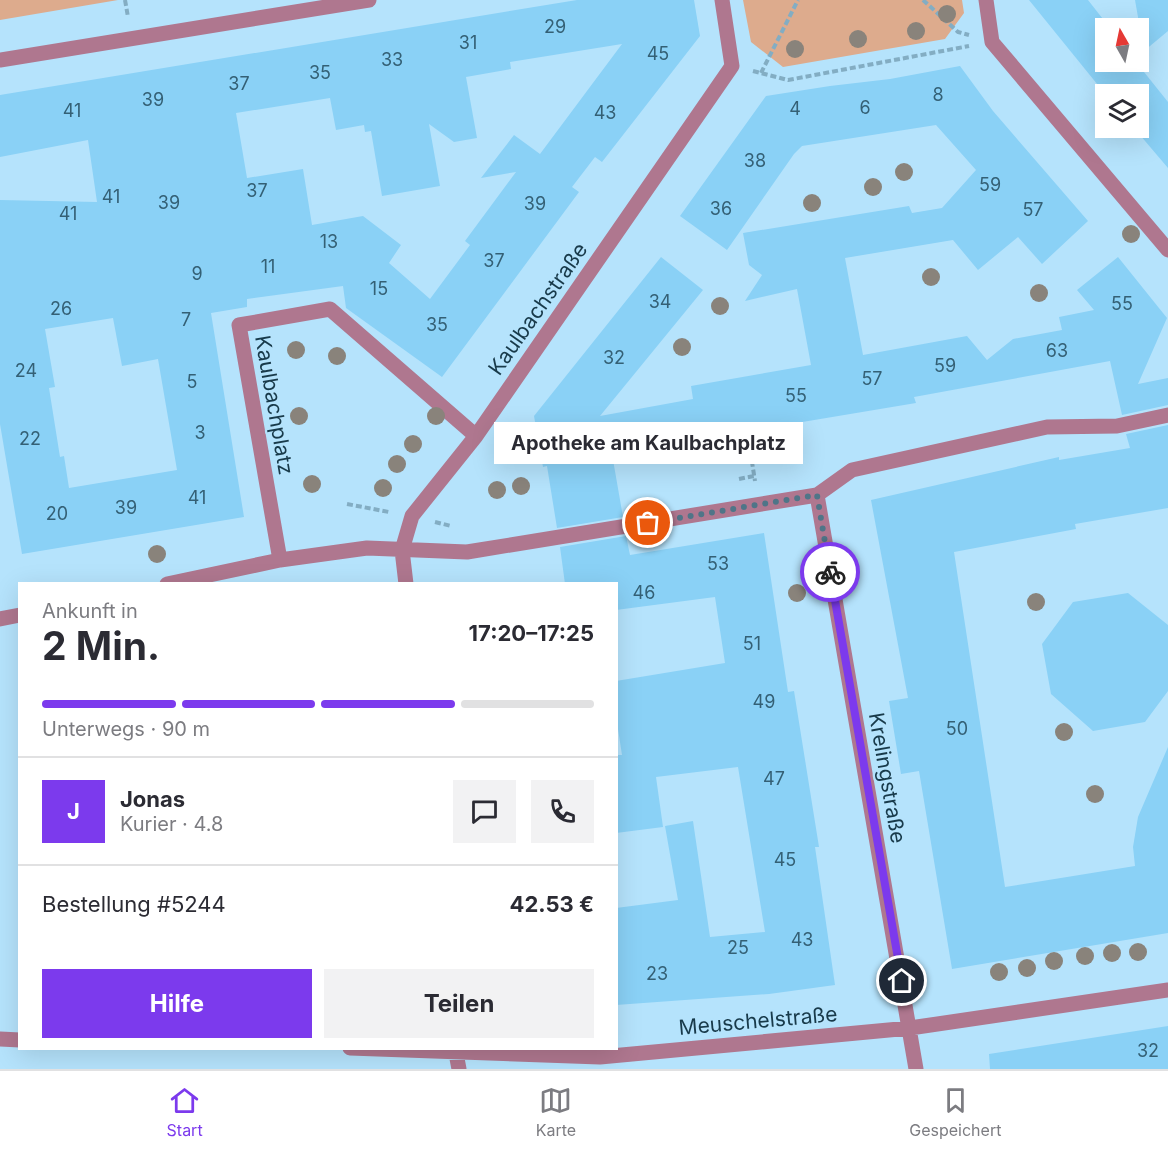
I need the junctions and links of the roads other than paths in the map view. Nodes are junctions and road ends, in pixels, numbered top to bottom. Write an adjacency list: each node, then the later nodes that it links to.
1 (369, 0): 4 (street)
2 (722, 0): 7 (street, Kaulbachstraße)
3 (986, 0): 5 (street)
4 (0, 60)
5 (1168, 250)
6 (1168, 415): 8 (street)
7 (476, 436): 9 (street, Kaulbachstraße); 10 (street, Kaulbachplatz)
8 (817, 495): 9 (street); 16 (street, Krelingstraße)
9 (402, 550): 10 (street); 12 (street, Kaulbachstraße)
10 (280, 560): 11 (street)
11 (176, 582)
12 (406, 582)
13 (18, 615): 14 (street)
14 (0, 619)
15 (1168, 990): 16 (street, Meuschelstraße)
16 (910, 1028): 19 (street, Meuschelstraße); 21 (street, Krelingstraße)
17 (0, 1039): 18 (street)
18 (18, 1040)
19 (455, 1050): 20 (street)
20 (459, 1069)
21 (916, 1069)

